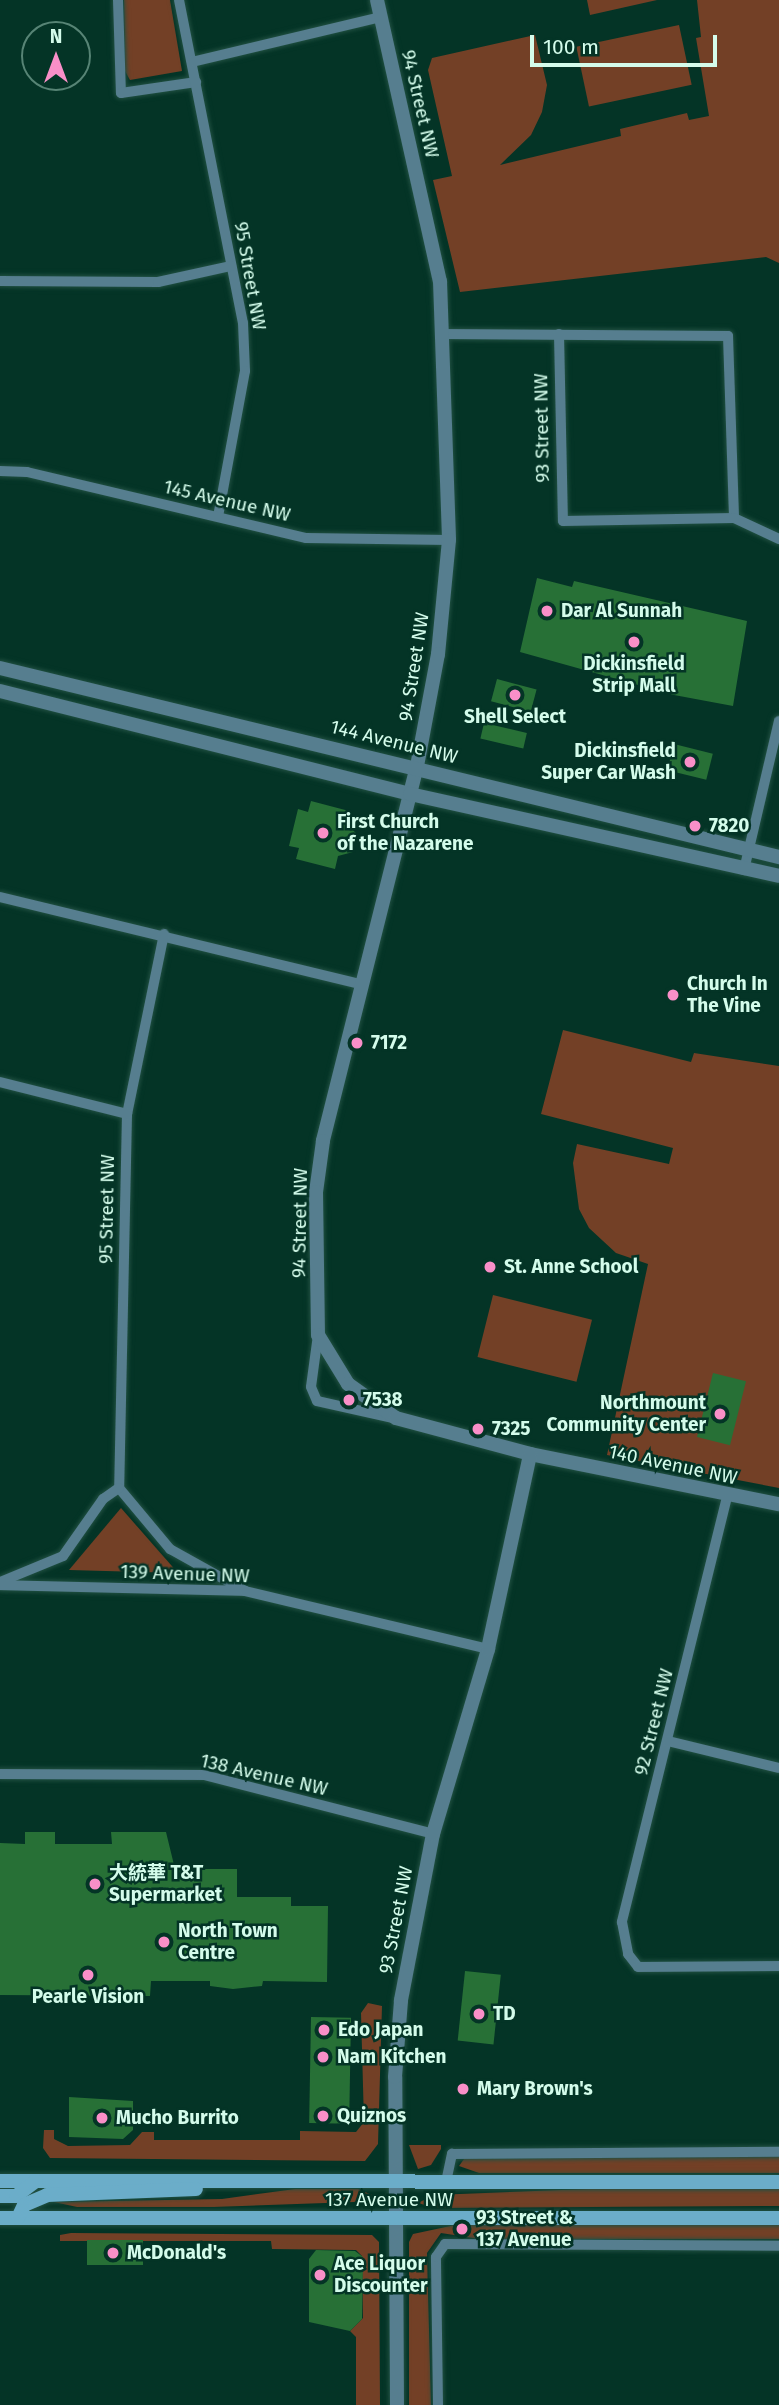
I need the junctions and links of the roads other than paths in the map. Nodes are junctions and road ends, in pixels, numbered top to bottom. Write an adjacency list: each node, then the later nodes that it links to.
1 (118, 0): 6 (street)
2 (179, 0): 5 (street, 95 Street NW)
3 (377, 0): 4 (street, 94 Street NW)
4 (381, 17): 5 (street); 9 (street, 94 Street NW)
5 (192, 62): 6 (street, 95 Street NW)
6 (196, 82): 7 (street, 95 Street NW)
7 (231, 266): 8 (street); 12 (street, 95 Street NW)
8 (0, 281)
9 (445, 334): 10 (street); 15 (street, 94 Street NW)
10 (559, 334): 13 (street); 13 (street, 93 Street NW)
11 (0, 471): 12 (street, 145 Avenue NW)
12 (218, 517): 15 (street, 145 Avenue NW)
13 (734, 518): 14 (street)
14 (779, 539)
15 (449, 540): 19 (street, 94 Street NW)
16 (0, 668): 19 (street, 144 Avenue NW)
17 (0, 691): 20 (street)
18 (779, 721): 21 (street)
19 (417, 766): 20 (street, 94 Street NW); 21 (street, 144 Avenue NW)
20 (410, 794): 23 (street); 27 (street, 94 Street NW)
21 (749, 849): 22 (street, 144 Avenue NW); 23 (street)
22 (779, 856)
23 (744, 870): 24 (street)
24 (779, 876)
25 (0, 897): 26 (street)
26 (164, 934): 27 (street); 29 (street, 95 Street NW)
27 (360, 984): 30 (street, 94 Street NW)
28 (0, 1082): 29 (street)
29 (127, 1114): 33 (street, 95 Street NW)
30 (318, 1335): 31 (street); 31 (street, 94 Street NW)
31 (396, 1418): 32 (street, 140 Avenue NW)
32 (530, 1454): 34 (street, 140 Avenue NW); 38 (street, 93 Street NW)
33 (119, 1489): 36 (street); 37 (street)
34 (727, 1497): 35 (street, 140 Avenue NW); 39 (street, 92 Street NW)
35 (779, 1504)
36 (0, 1584): 37 (street, 139 Avenue NW)
37 (245, 1591): 38 (street, 139 Avenue NW)
38 (488, 1649): 42 (street, 93 Street NW)
39 (668, 1741): 40 (street); 43 (street, 92 Street NW)
40 (779, 1768)
41 (0, 1774): 42 (street, 138 Avenue NW)
42 (433, 1834): 48 (street, 93 Street NW)
43 (779, 1965)
44 (779, 2152): 49 (street, 137 Avenue NW)
45 (0, 2181): 46 (main road, 137 Avenue NW)
46 (36, 2181): 47 (main road, 137 Avenue NW); 51 (main road)
47 (263, 2181): 48 (main road, 137 Avenue NW); 53 (main road)
48 (396, 2181): 49 (main road, 137 Avenue NW); 55 (street, 93 Street NW)
49 (446, 2182): 50 (main road, 137 Avenue NW)
50 (779, 2182)
51 (0, 2196)
52 (0, 2218): 53 (main road, 137 Avenue NW)
53 (18, 2218): 55 (main road, 137 Avenue NW)
54 (779, 2218): 55 (main road, 137 Avenue NW)
55 (396, 2220): 57 (street, 93 Street NW)
56 (779, 2246): 58 (street)
57 (397, 2405)
58 (438, 2405)

